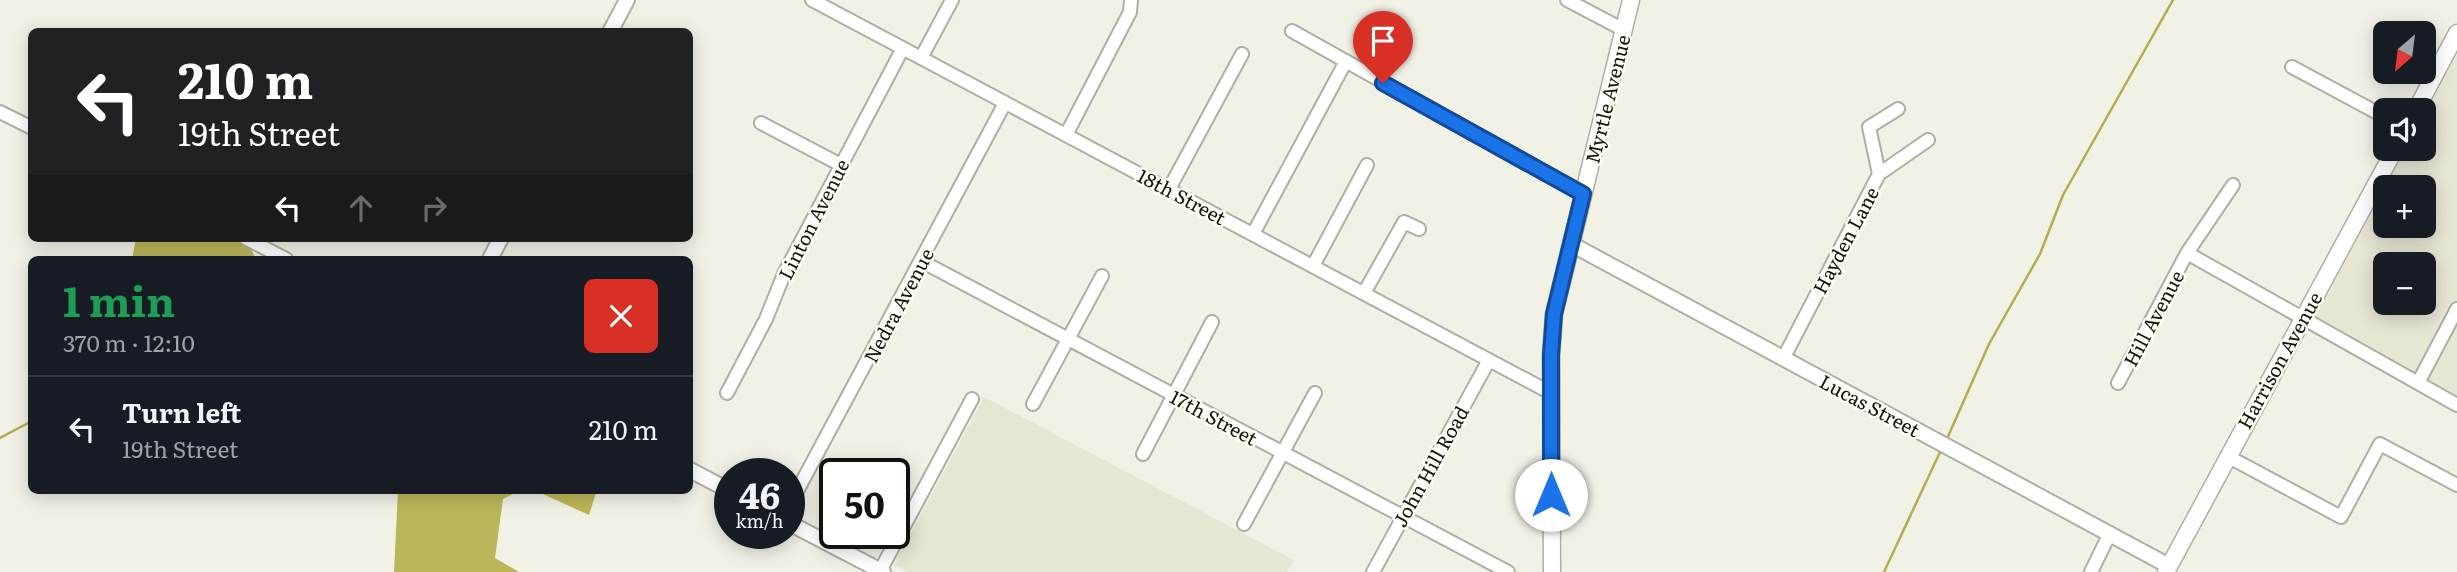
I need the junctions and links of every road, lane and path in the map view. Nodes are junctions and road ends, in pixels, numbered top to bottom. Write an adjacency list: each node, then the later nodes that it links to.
1 (627, 0): 7 (street)
2 (952, 0): 13 (street)
3 (1130, 0): 23 (street)
4 (1567, 0): 8 (street)
5 (1631, 0): 8 (main road, Myrtle Avenue)
6 (821, 2): 11 (street, 18th Street)
7 (612, 28)
8 (1624, 30): 31 (main road, Myrtle Avenue)
9 (1292, 31): 14 (street)
10 (2457, 33): 16 (main road)
11 (903, 48): 13 (street, 18th Street); 26 (street, Linton Avenue)
12 (1242, 54): 30 (street)
13 (921, 58): 17 (street, 18th Street)
14 (1346, 61): 31 (street); 33 (street)
15 (2292, 67): 19 (street)
16 (2422, 98)
17 (1005, 103): 23 (street, 18th Street); 38 (street, Nedra Avenue)
18 (1898, 109): 28 (street)
19 (2373, 111)
20 (0, 112): 22 (street)
21 (761, 122): 26 (street)
22 (28, 126)
23 (1066, 135): 30 (street, 18th Street)
24 (1928, 140): 28 (street, Hayden Lane)
25 (2388, 161): 43 (main road, Harrison Avenue)
26 (841, 165): 50 (street, Linton Avenue)
27 (1367, 165): 39 (street)
28 (1879, 174): 46 (street, Hayden Lane)
29 (2233, 185): 36 (street, Hill Avenue)
30 (1169, 189): 33 (street, 18th Street)
31 (1583, 194): 35 (main road, Myrtle Avenue)
32 (1419, 229): 41 (street)
33 (1253, 234): 39 (street, 18th Street)
34 (253, 242): 37 (street)
35 (1571, 244): 46 (street, Lucas Street); 52 (main road, Myrtle Avenue)
36 (2187, 253): 43 (street); 48 (street, Hill Avenue)
37 (280, 256)
38 (921, 261): 45 (street, 17th Street); 61 (street, Nedra Avenue)
39 (1313, 266): 41 (street, 18th Street)
40 (1102, 276): 45 (street)
41 (1364, 293): 47 (street, 18th Street)
42 (2457, 309): 49 (street)
43 (2301, 319): 49 (street); 59 (main road, Harrison Avenue)
44 (1212, 322): 53 (street)
45 (1069, 340): 53 (street, 17th Street); 55 (street)
46 (1783, 359): 67 (street, Lucas Street)
47 (1489, 360): 52 (street, 18th Street); 64 (street, John Hill Road)
48 (2118, 383)
49 (2418, 383): 56 (street)
50 (727, 393)
51 (1315, 393): 57 (street)
52 (1551, 393): 72 (main road, Myrtle Avenue)
53 (1174, 396): 57 (street, 17th Street); 58 (street)
54 (972, 399): 69 (street)
55 (1034, 404)
56 (2457, 405)
57 (1283, 453): 64 (street, 17th Street); 65 (street)
58 (1143, 454)
59 (2227, 456): 63 (street); 68 (main road, Harrison Avenue)
60 (693, 472): 62 (street)
61 (805, 476)
62 (714, 483)
63 (2457, 485)
64 (1403, 517): 70 (street, John Hill Road); 71 (street, 17th Street)
65 (1244, 524)
66 (805, 532): 69 (street)
67 (2110, 533): 68 (street, Lucas Street); 73 (street)
68 (2167, 569)
69 (874, 570)
70 (1373, 572)
71 (1508, 572)
72 (1552, 572)
73 (2091, 572)

